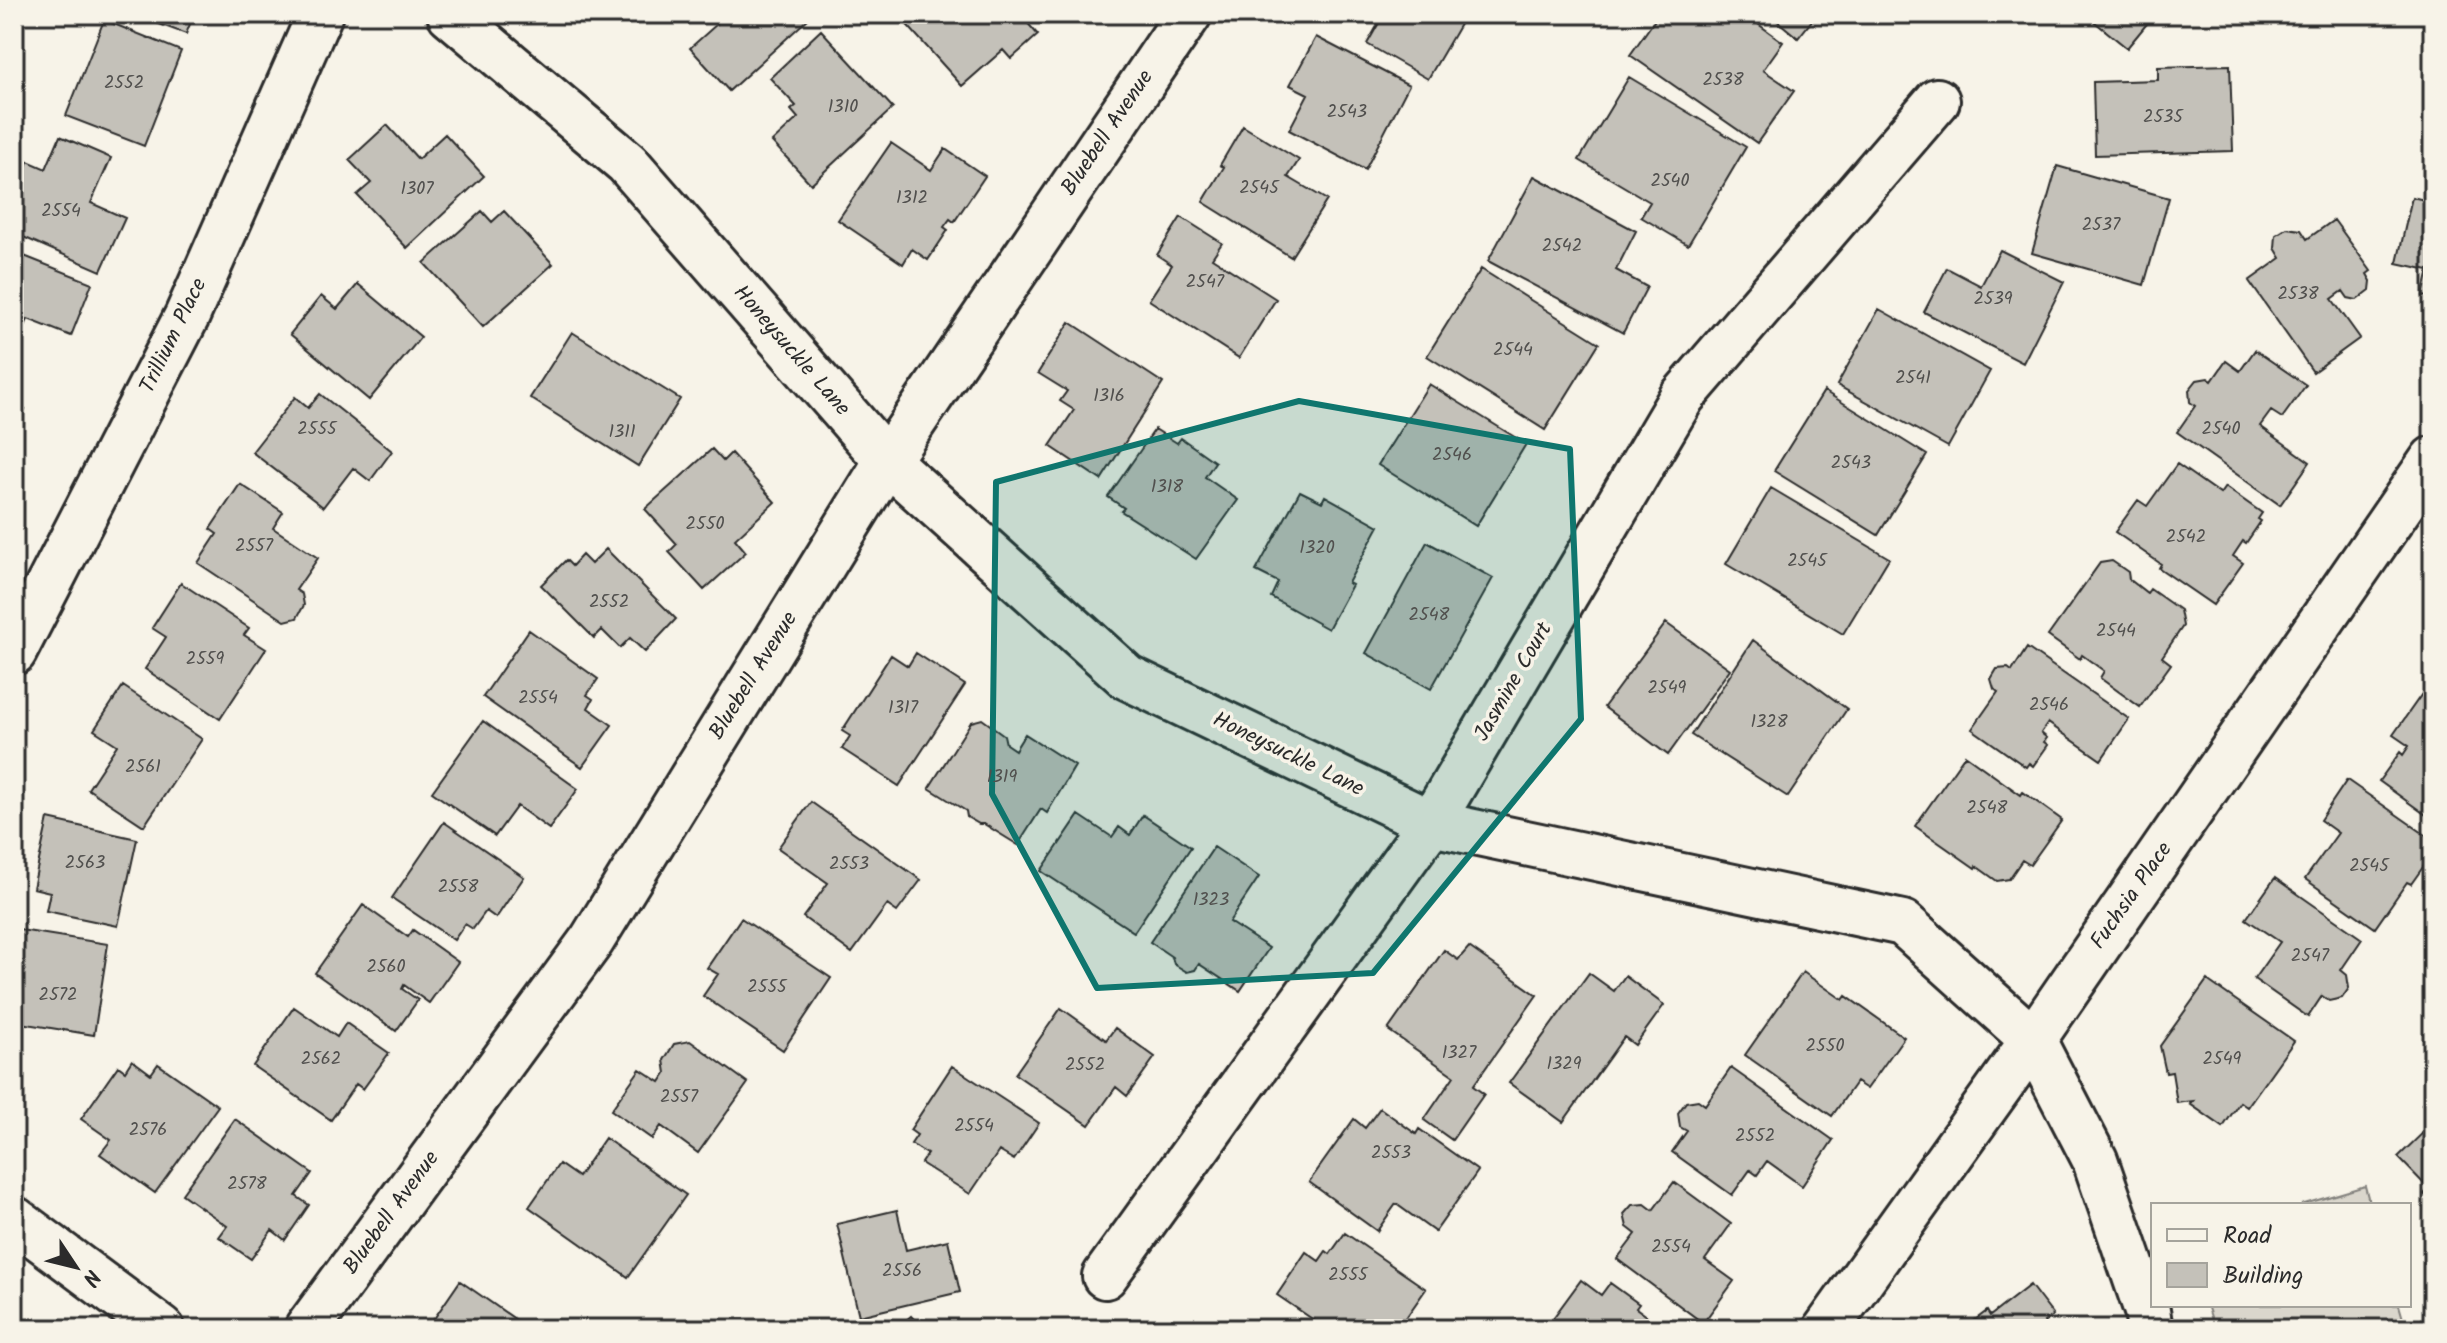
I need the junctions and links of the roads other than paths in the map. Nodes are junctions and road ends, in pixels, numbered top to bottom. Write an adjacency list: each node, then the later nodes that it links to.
1 (320, 14): 7 (street, Trillium Place)
2 (450, 14): 6 (street, Honeysuckle Lane)
3 (1189, 14): 6 (street, Bluebell Avenue)
4 (1937, 101): 8 (street, Jasmine Court)
5 (2433, 459): 9 (street, Fuchsia Place)
6 (887, 461): 8 (street, Honeysuckle Lane); 13 (street, Bluebell Avenue)
7 (14, 652)
8 (1431, 823): 9 (street, Honeysuckle Lane); 11 (street, Jasmine Court)
9 (2033, 1040): 14 (street, Fuchsia Place); 15 (street, Honeysuckle Lane)
10 (14, 1219): 12 (street)
11 (1105, 1276)
12 (162, 1329)
13 (307, 1329)
14 (1826, 1329)
15 (2150, 1329)

